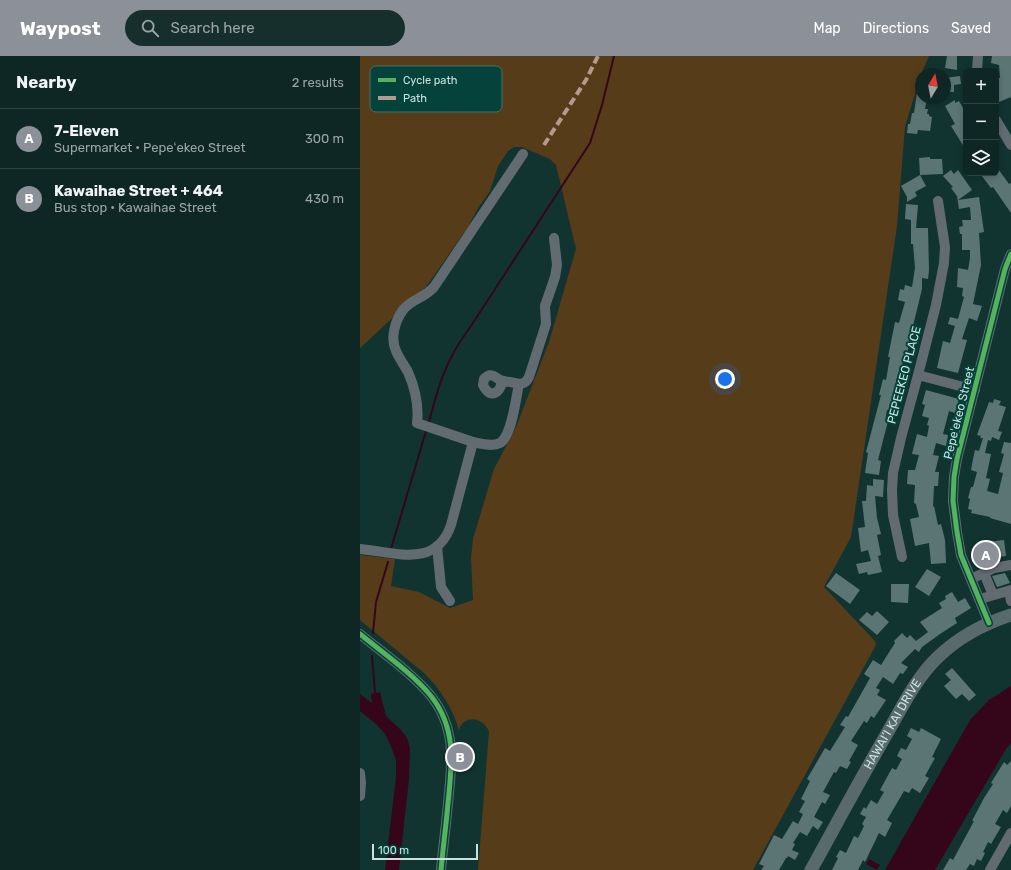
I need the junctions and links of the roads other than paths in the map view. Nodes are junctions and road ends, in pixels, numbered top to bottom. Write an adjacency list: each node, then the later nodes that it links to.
1 (978, 56): 2 (street)
2 (977, 68)
3 (999, 125): 4 (street)
4 (1011, 145)
5 (523, 154): 13 (street)
6 (938, 200): 9 (street, PEPEEKEO PLACE)
7 (554, 238): 11 (street)
8 (1011, 254): 12 (street, Pepeʻekeo Street)
9 (918, 375): 12 (street); 16 (street, PEPEEKEO PLACE)
10 (502, 381): 10 (street); 11 (street)
11 (519, 384): 13 (street)
12 (975, 390): 19 (street, Pepeʻekeo Street)
13 (473, 442): 14 (street)
14 (437, 546): 15 (street); 23 (street)
15 (360, 549)
16 (902, 556)
17 (1011, 565): 18 (street)
18 (984, 573): 19 (street); 21 (street)
19 (971, 579): 22 (street, Pepeʻekeo Street)
20 (1010, 594): 21 (street)
21 (993, 595): 22 (street)
22 (980, 599): 25 (street, Pepeʻekeo Street)
23 (450, 601)
24 (1011, 615): 25 (main road, HAWAI’I KAI DRIVE)
25 (989, 623): 31 (main road, HAWAI’I KAI DRIVE)
26 (360, 634): 30 (street)
27 (360, 772): 28 (street)
28 (360, 796)
29 (1011, 833): 32 (street)
30 (441, 870)
31 (811, 870)
32 (990, 870)

